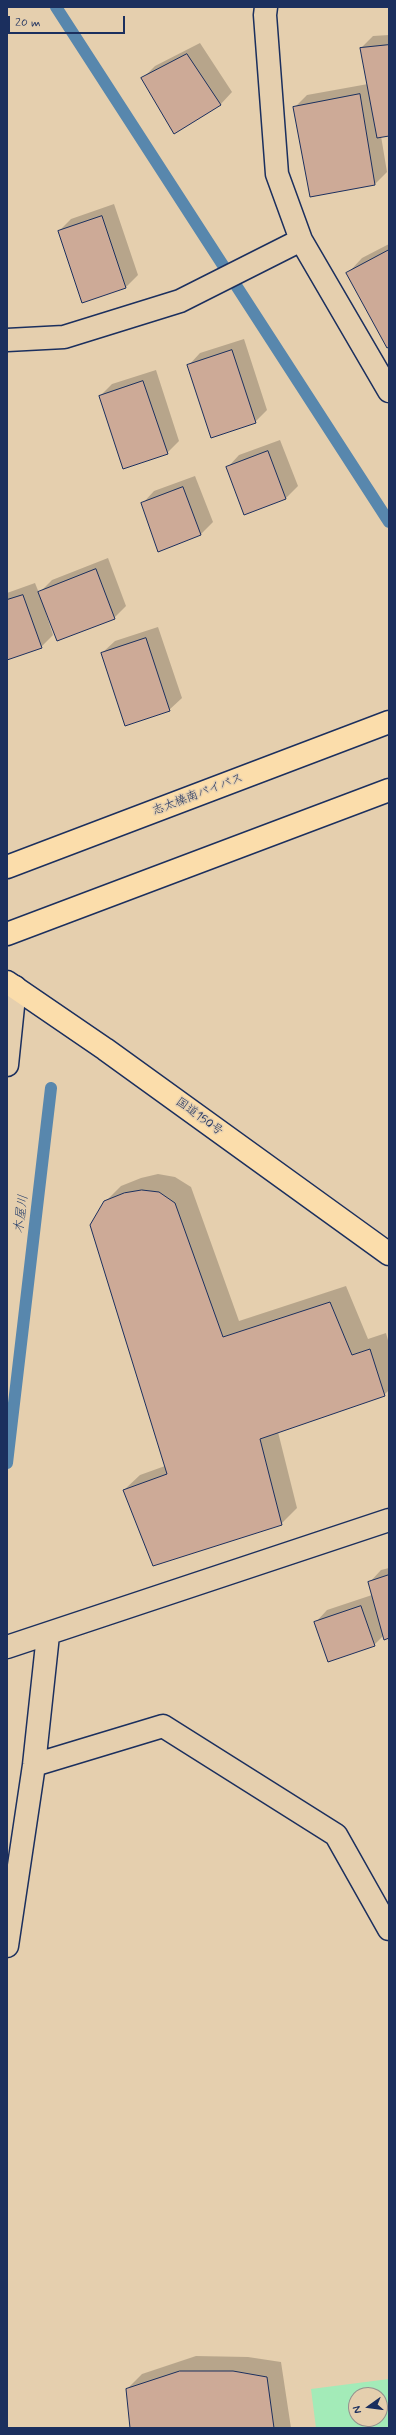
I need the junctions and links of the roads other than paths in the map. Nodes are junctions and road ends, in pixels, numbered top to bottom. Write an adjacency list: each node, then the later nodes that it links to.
1 (266, 7): 2 (street)
2 (300, 240): 3 (street); 4 (street)
3 (7, 340)
4 (389, 391)
5 (389, 722): 7 (highway, 志太榛南バイパス)
6 (389, 790): 8 (highway)
7 (7, 867)
8 (7, 934)
9 (11, 984): 10 (street); 11 (highway, 国道150号)
10 (7, 1065)
11 (389, 1254)
12 (389, 1520): 13 (street)
13 (48, 1634): 14 (street); 15 (street)
14 (7, 1647)
15 (34, 1765): 16 (street); 17 (street)
16 (389, 1929)
17 (7, 1946)

